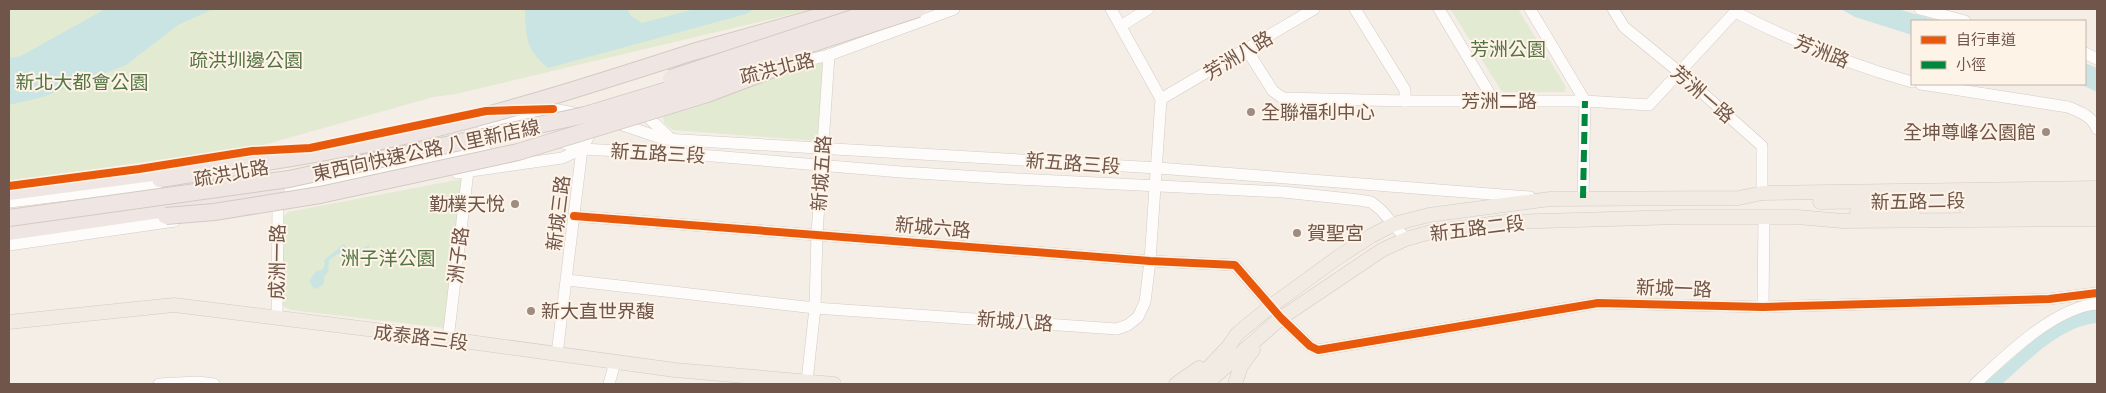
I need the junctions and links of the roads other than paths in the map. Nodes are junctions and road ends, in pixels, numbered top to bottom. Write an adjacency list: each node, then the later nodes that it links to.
1 (846, 9): 46 (highway, bridge)
2 (880, 9): 49 (highway, 東西向快速公路 八里新店線, bridge)
3 (954, 9): 17 (street, 疏洪北路)
4 (1111, 9): 15 (street)
5 (1148, 9): 15 (street)
6 (1314, 9): 16 (street, 芳洲八路)
7 (1355, 9): 23 (street)
8 (1439, 9): 24 (street)
9 (1613, 9): 18 (street, 芳洲一路)
10 (1920, 9): 14 (street)
11 (914, 10): 54 (highway, 東西向快速公路 八里新店線, bridge); 61 (highway, bridge)
12 (1533, 10): 25 (street)
13 (1735, 12): 18 (street, 芳洲二路); 19 (street, 芳洲路)
14 (1961, 20)
15 (1121, 26): 22 (street)
16 (1247, 50): 22 (street, 芳洲八路); 23 (street, 芳洲二路)
17 (829, 55): 21 (street, 疏洪北路); 30 (street, 新城五路)
18 (1679, 72): 25 (street, 芳洲二路); 41 (street, 芳洲一路)
19 (1911, 82)
20 (1927, 85): 27 (street)
21 (656, 97): 26 (street, 疏洪北路); 28 (street)
22 (1162, 100): 35 (street, 新城八路)
23 (1405, 101): 24 (street, 芳洲二路)
24 (1494, 101): 25 (street, 芳洲二路)
25 (1584, 101): 42 (street)
26 (599, 117): 28 (street, 新五路三段); 31 (street, 疏洪北路); 33 (street, 疏洪北路)
27 (2097, 129)
28 (671, 139): 30 (street, 新五路三段)
29 (517, 145): 31 (street, 疏洪北路); 32 (street); 39 (street, 疏洪北路)
30 (823, 148): 34 (street, 新城五路); 35 (street, 新五路三段)
31 (582, 149): 32 (street, 疏洪北路); 34 (street, 新五路三段); 51 (street, 新城三路)
32 (547, 160): 36 (street, 疏洪北路)
33 (295, 161): 40 (highway); 46 (street, 疏洪北路)
34 (822, 165): 37 (street, 新五路三段); 59 (street, 新城五路)
35 (1158, 168): 37 (street, 新城八路); 44 (street, 新五路三段)
36 (468, 171): 47 (street, 疏洪北路); 74 (street, 洲子路)
37 (1155, 186): 57 (street, 新五路三段); 63 (street, 新城八路)
38 (2097, 188): 41 (main road, 新五路二段)
39 (277, 189): 56 (street, 疏洪北路); 58 (highway)
40 (9, 192)
41 (1762, 193): 43 (main road, 新五路二段)
42 (1583, 198): 43 (main road, 新五路二段); 44 (main road, 新五路二段)
43 (1739, 198): 48 (main road, 新五路二段)
44 (1550, 199): 57 (main road, 新五路二段)
45 (2097, 199): 48 (main road, 新五路二段)
46 (9, 200)
47 (278, 205): 62 (street, 疏洪北路); 70 (street, 成洲一路)
48 (1906, 206): 50 (main road, 新五路二段); 53 (main road, 新五路二段)
49 (9, 210)
50 (2097, 210)
51 (574, 216): 59 (street, 新城六路); 64 (street, 新城三路)
52 (1764, 217): 53 (main road, 新五路二段); 60 (main road, 新五路二段); 68 (street)
53 (1797, 217): 55 (main road, 新五路二段)
54 (9, 218)
55 (2097, 219)
56 (9, 224)
57 (1394, 224): 60 (street, 新五路三段); 67 (main road, 新五路二段)
58 (9, 232)
59 (817, 234): 63 (street, 新城六路); 69 (street, 新城五路)
60 (1406, 239): 71 (main road, 新五路二段)
61 (9, 240)
62 (9, 245)
63 (1150, 260): 67 (street, 新城六路); 69 (street, 新城八路)
64 (567, 280): 69 (street, 新城八路); 75 (street, 新城三路)
65 (2097, 293): 68 (street, 新城一路)
66 (2097, 304): 86 (street)
67 (1271, 306): 71 (street, 新城一路); 73 (main road, 新五路二段)
68 (1763, 307): 71 (street, 新城一路)
69 (815, 308): 77 (street, 新城五路)
70 (276, 318): 72 (main road, 成泰路三段); 74 (main road, 成泰路三段)
71 (1281, 318): 84 (main road, 新五路二段); 85 (main road)
72 (9, 322)
73 (1237, 334): 82 (main road); 83 (main road, 新五路二段)
74 (448, 339): 75 (main road, 成泰路三段)
75 (556, 354): 76 (main road, 成泰路三段)
76 (615, 362): 77 (main road, 成泰路三段); 80 (street)
77 (807, 381): 81 (main road, 成泰路三段)
78 (159, 384): 79 (street)
79 (214, 384)
80 (609, 384)
81 (834, 384)
82 (1176, 384)
83 (1193, 384)
84 (1206, 384)
85 (1235, 384)
86 (1975, 384)

